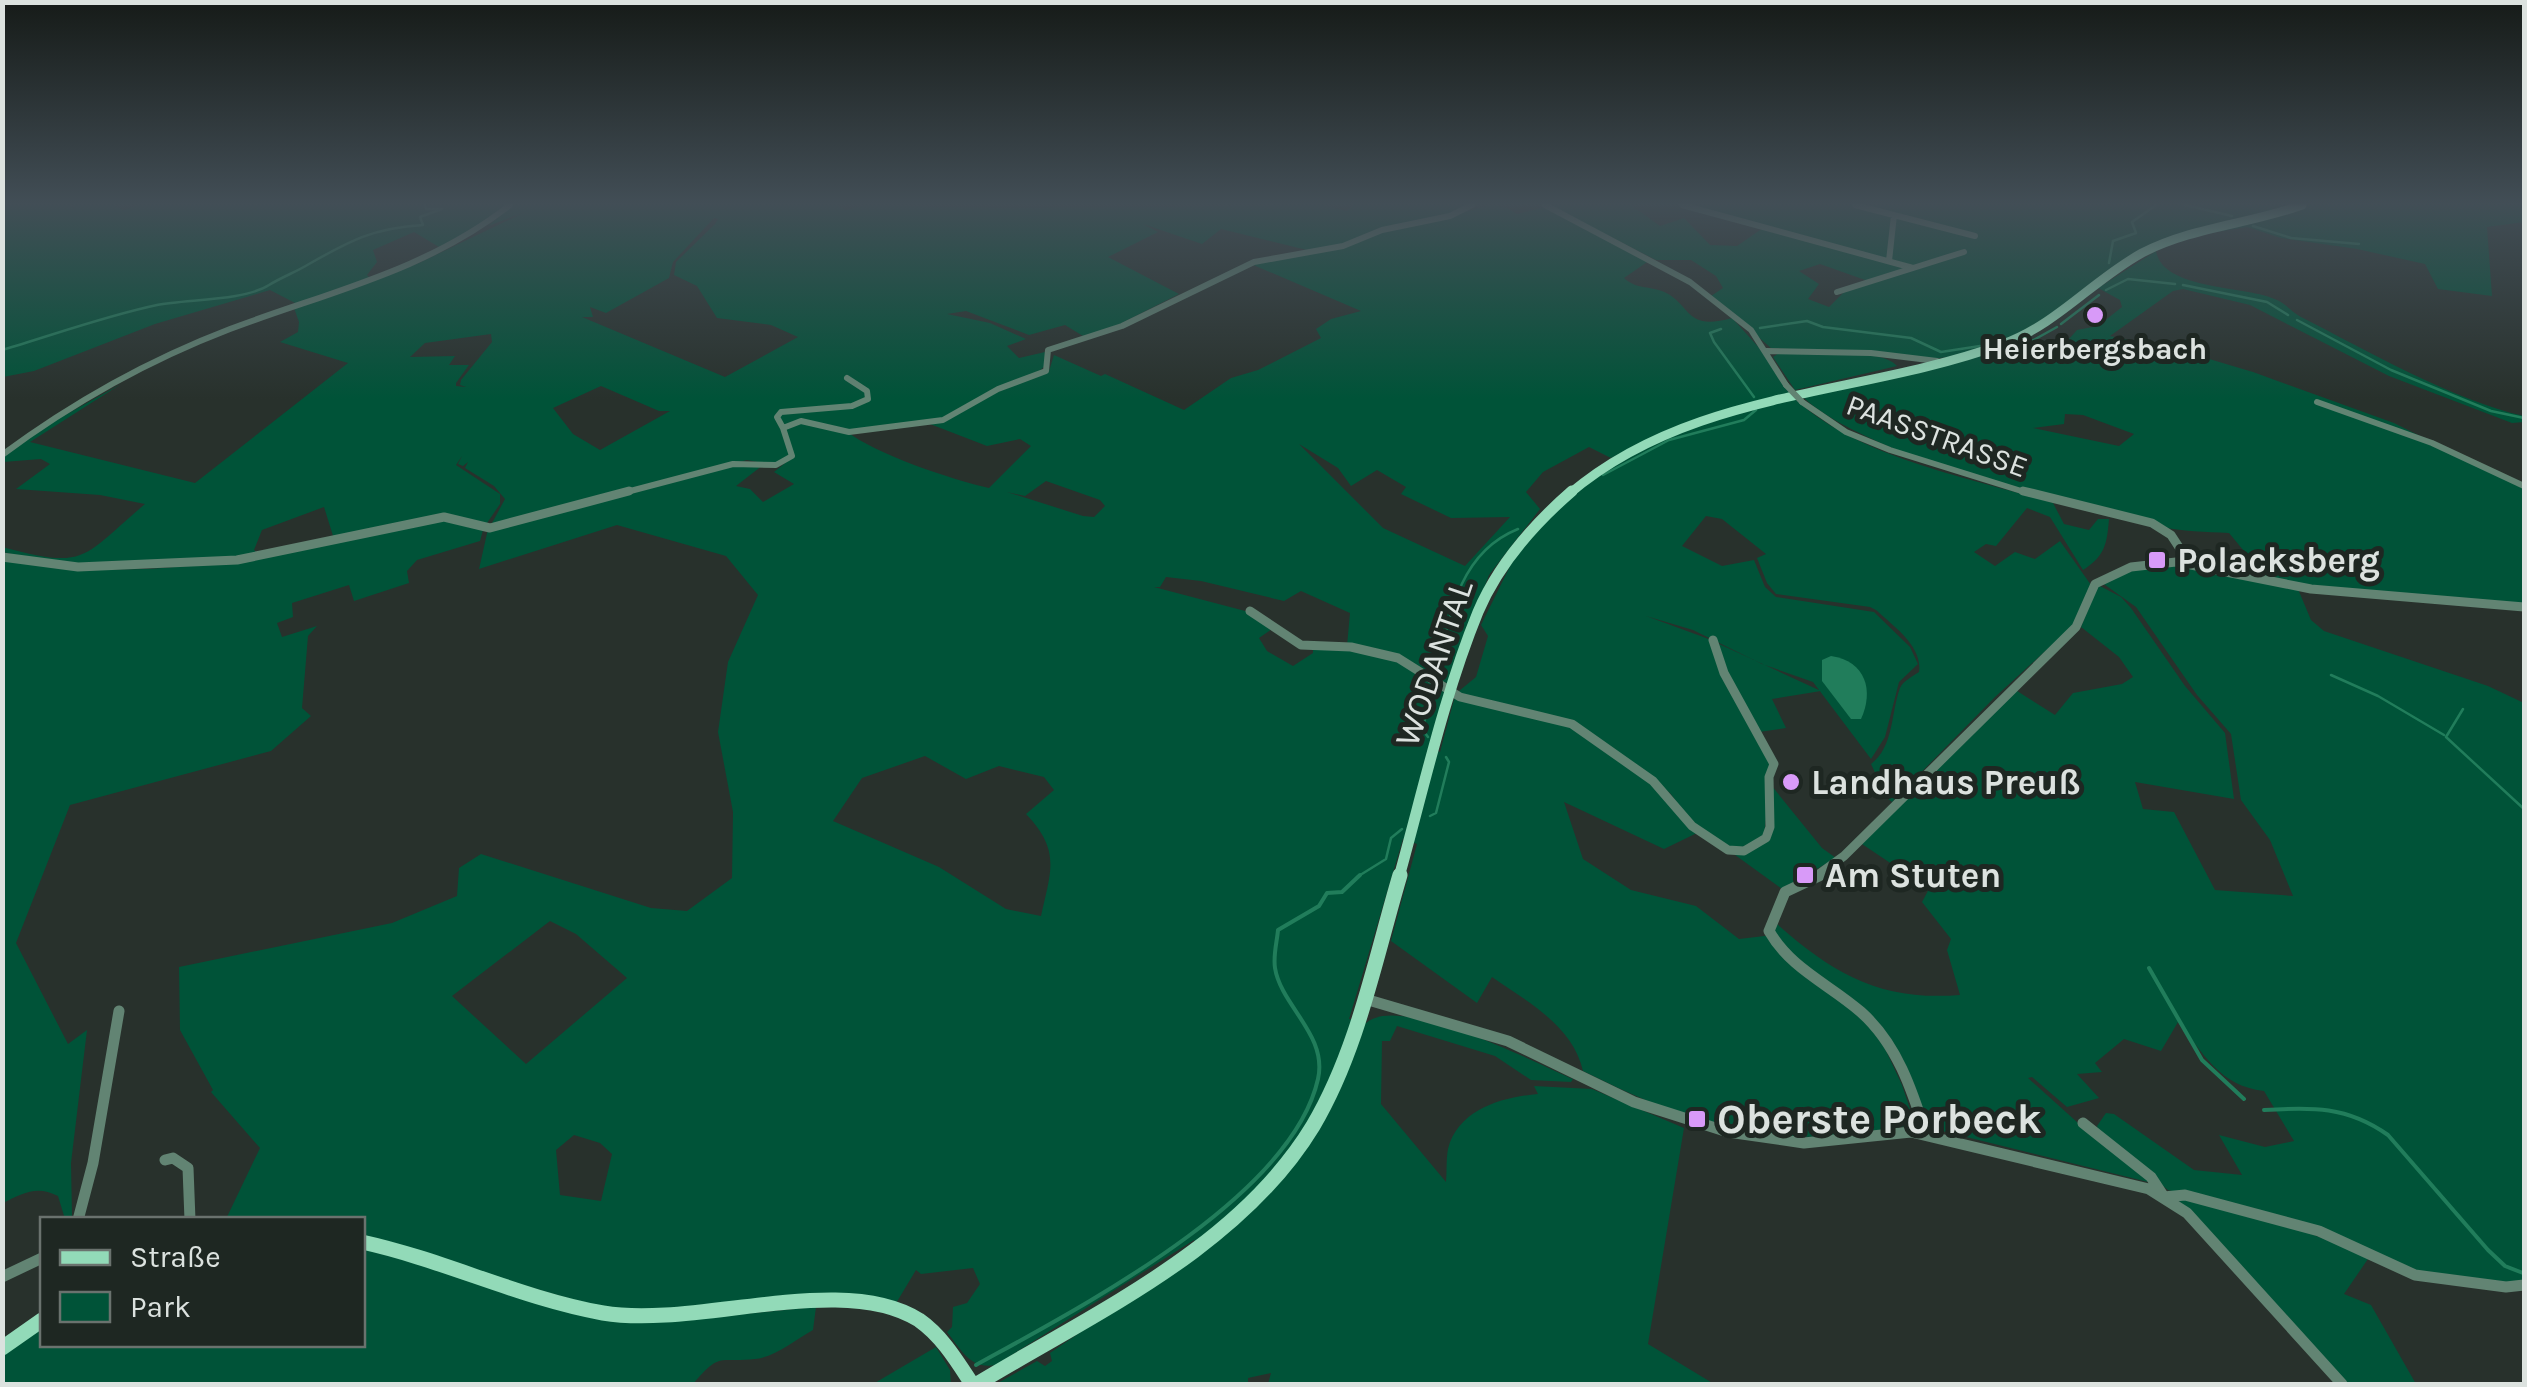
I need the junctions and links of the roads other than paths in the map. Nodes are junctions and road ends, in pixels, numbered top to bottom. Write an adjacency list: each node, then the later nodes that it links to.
1 (394, 270): 12 (street)
2 (1238, 270): 11 (street)
3 (1669, 270): 7 (street, PAASSTRASSE)
4 (1905, 270): 6 (street)
5 (2119, 270): 8 (main road, WODANTAL)
6 (1837, 292)
7 (1766, 351): 8 (street); 15 (street, PAASSTRASSE, bridge)
8 (1911, 365): 19 (main road, WODANTAL)
9 (847, 378): 11 (street)
10 (2318, 402): 13 (street)
11 (782, 428): 14 (street)
12 (2, 455)
13 (2524, 486)
14 (2, 556)
15 (2190, 564): 16 (street); 23 (street)
16 (2524, 607)
17 (1250, 611): 19 (street)
18 (1713, 640): 19 (street)
19 (1452, 690): 20 (main road, WODANTAL)
20 (1365, 999): 23 (street); 34 (main road, WODANTAL)
21 (119, 1011): 26 (street)
22 (2084, 1123): 25 (street)
23 (1926, 1134): 25 (street)
24 (164, 1160): 27 (street)
25 (2164, 1197): 31 (street); 35 (street)
26 (79, 1217)
27 (190, 1217)
28 (365, 1243): 34 (main road)
29 (40, 1259): 30 (street)
30 (2, 1277)
31 (2524, 1285)
32 (40, 1321): 33 (main road)
33 (2, 1348)
34 (974, 1384)
35 (2342, 1384)

